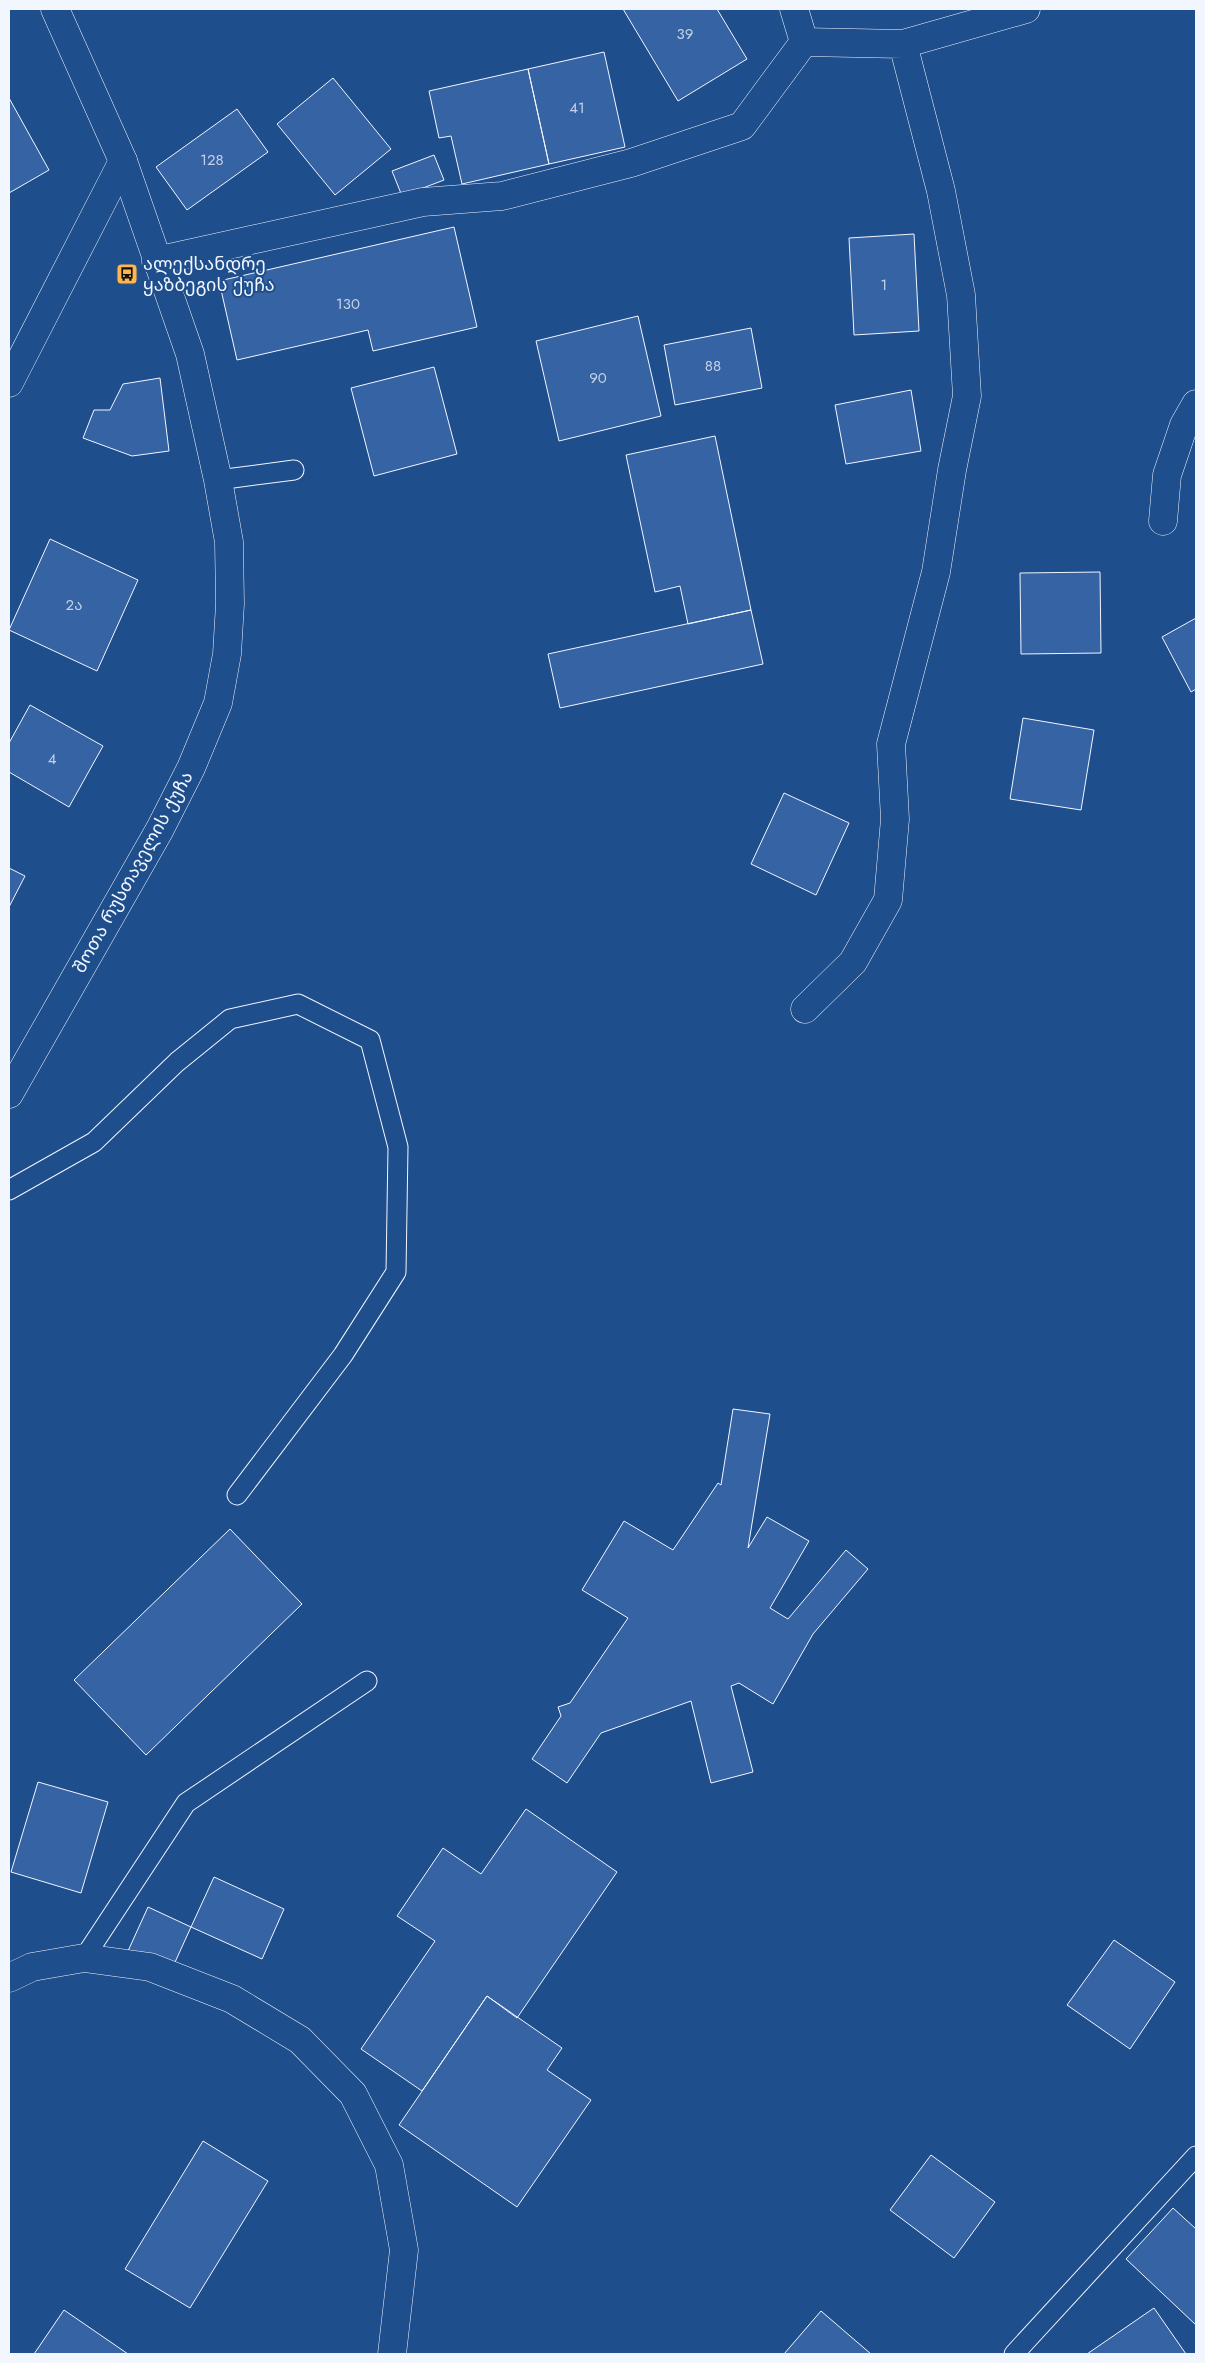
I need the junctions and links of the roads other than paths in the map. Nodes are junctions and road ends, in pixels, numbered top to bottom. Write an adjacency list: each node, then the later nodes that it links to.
1 (55, 9): 6 (street, შოთა რუსთაველის ქუჩა)
2 (794, 9): 4 (street)
3 (1026, 9): 5 (street)
4 (804, 42): 5 (street); 7 (street)
5 (903, 44): 13 (street)
6 (123, 161): 7 (street, შოთა რუსთაველის ქუჩა); 8 (street)
7 (156, 261): 11 (street, შოთა რუსთაველის ქუჩა)
8 (9, 383)
9 (1196, 404): 12 (street)
10 (294, 470): 11 (lane)
11 (218, 480): 14 (street, შოთა რუსთაველის ქუჩა)
12 (1163, 521)
13 (805, 1010)
14 (9, 1094)
15 (9, 1190): 16 (lane)
16 (237, 1495)
17 (367, 1680): 18 (lane)
18 (84, 1958): 19 (street); 21 (street)
19 (9, 1978)
20 (1196, 2156): 22 (lane)
21 (392, 2354)
22 (1014, 2354)

